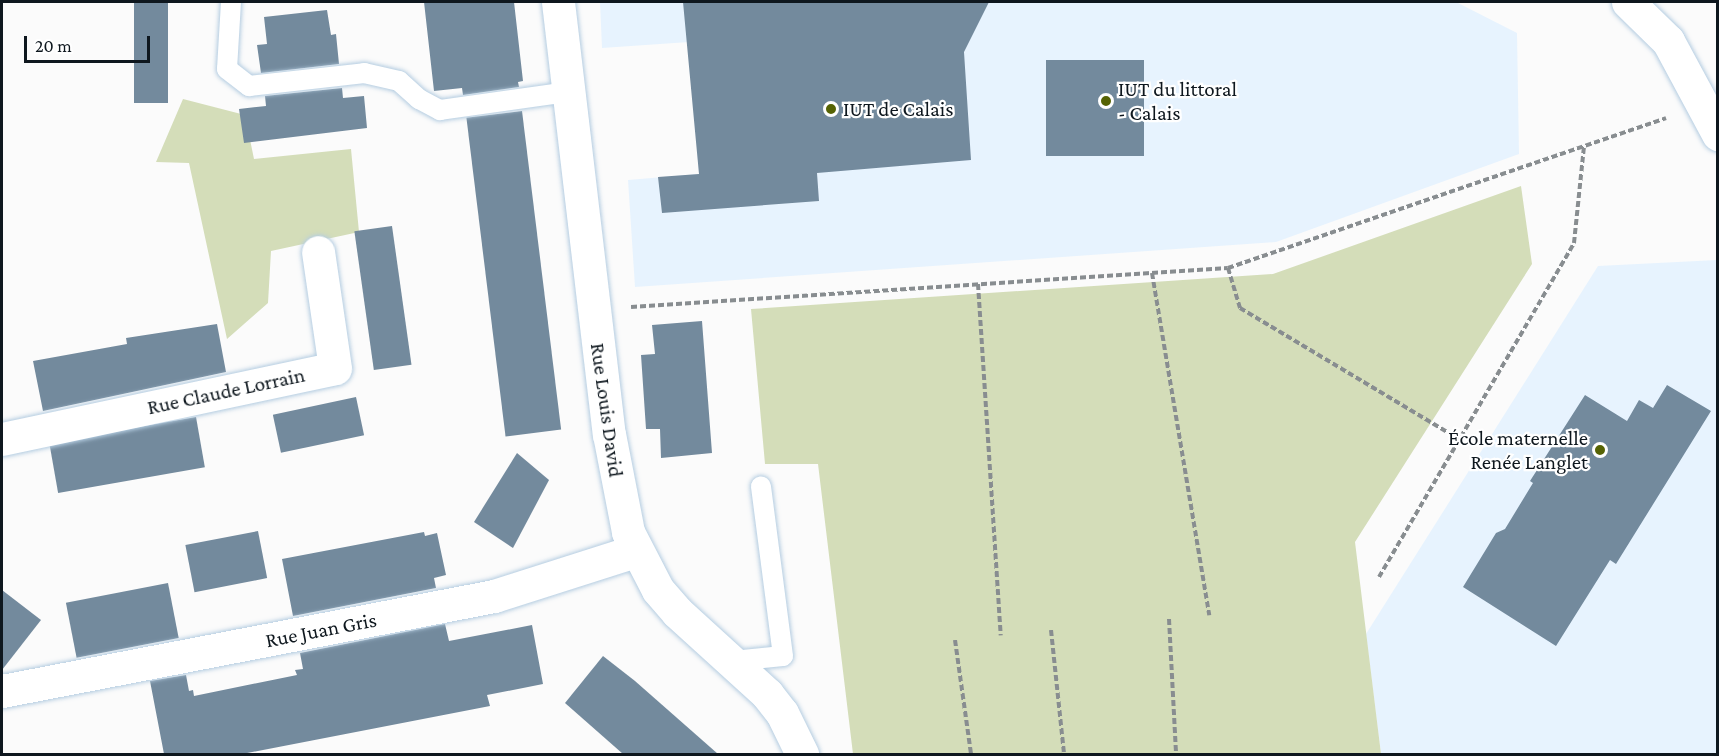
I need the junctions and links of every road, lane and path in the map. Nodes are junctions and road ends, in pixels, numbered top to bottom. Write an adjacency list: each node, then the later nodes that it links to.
1 (231, 2): 4 (lane)
2 (558, 2): 4 (street, Rue Louis David)
3 (1628, 2): 5 (street)
4 (568, 92): 11 (street, Rue Louis David)
5 (1710, 119): 6 (path)
6 (1584, 146): 8 (path); 13 (path)
7 (318, 252): 12 (street, Rue Claude Lorrain)
8 (1228, 268): 9 (path); 13 (path)
9 (1152, 273): 10 (path); 17 (path)
10 (978, 284): 11 (path); 20 (path)
11 (595, 309): 15 (street, Rue Louis David)
12 (2, 439)
13 (1460, 439): 16 (path)
14 (761, 486): 22 (lane)
15 (635, 551): 22 (street, Rue Louis David); 23 (street, Rue Juan Gris)
16 (1379, 577)
17 (1209, 615)
18 (1169, 619): 27 (path)
19 (1051, 630): 26 (path)
20 (1002, 635)
21 (955, 639): 25 (path)
22 (733, 661): 24 (street, Rue Louis David)
23 (2, 691)
24 (802, 754)
25 (971, 754)
26 (1064, 754)
27 (1176, 754)

